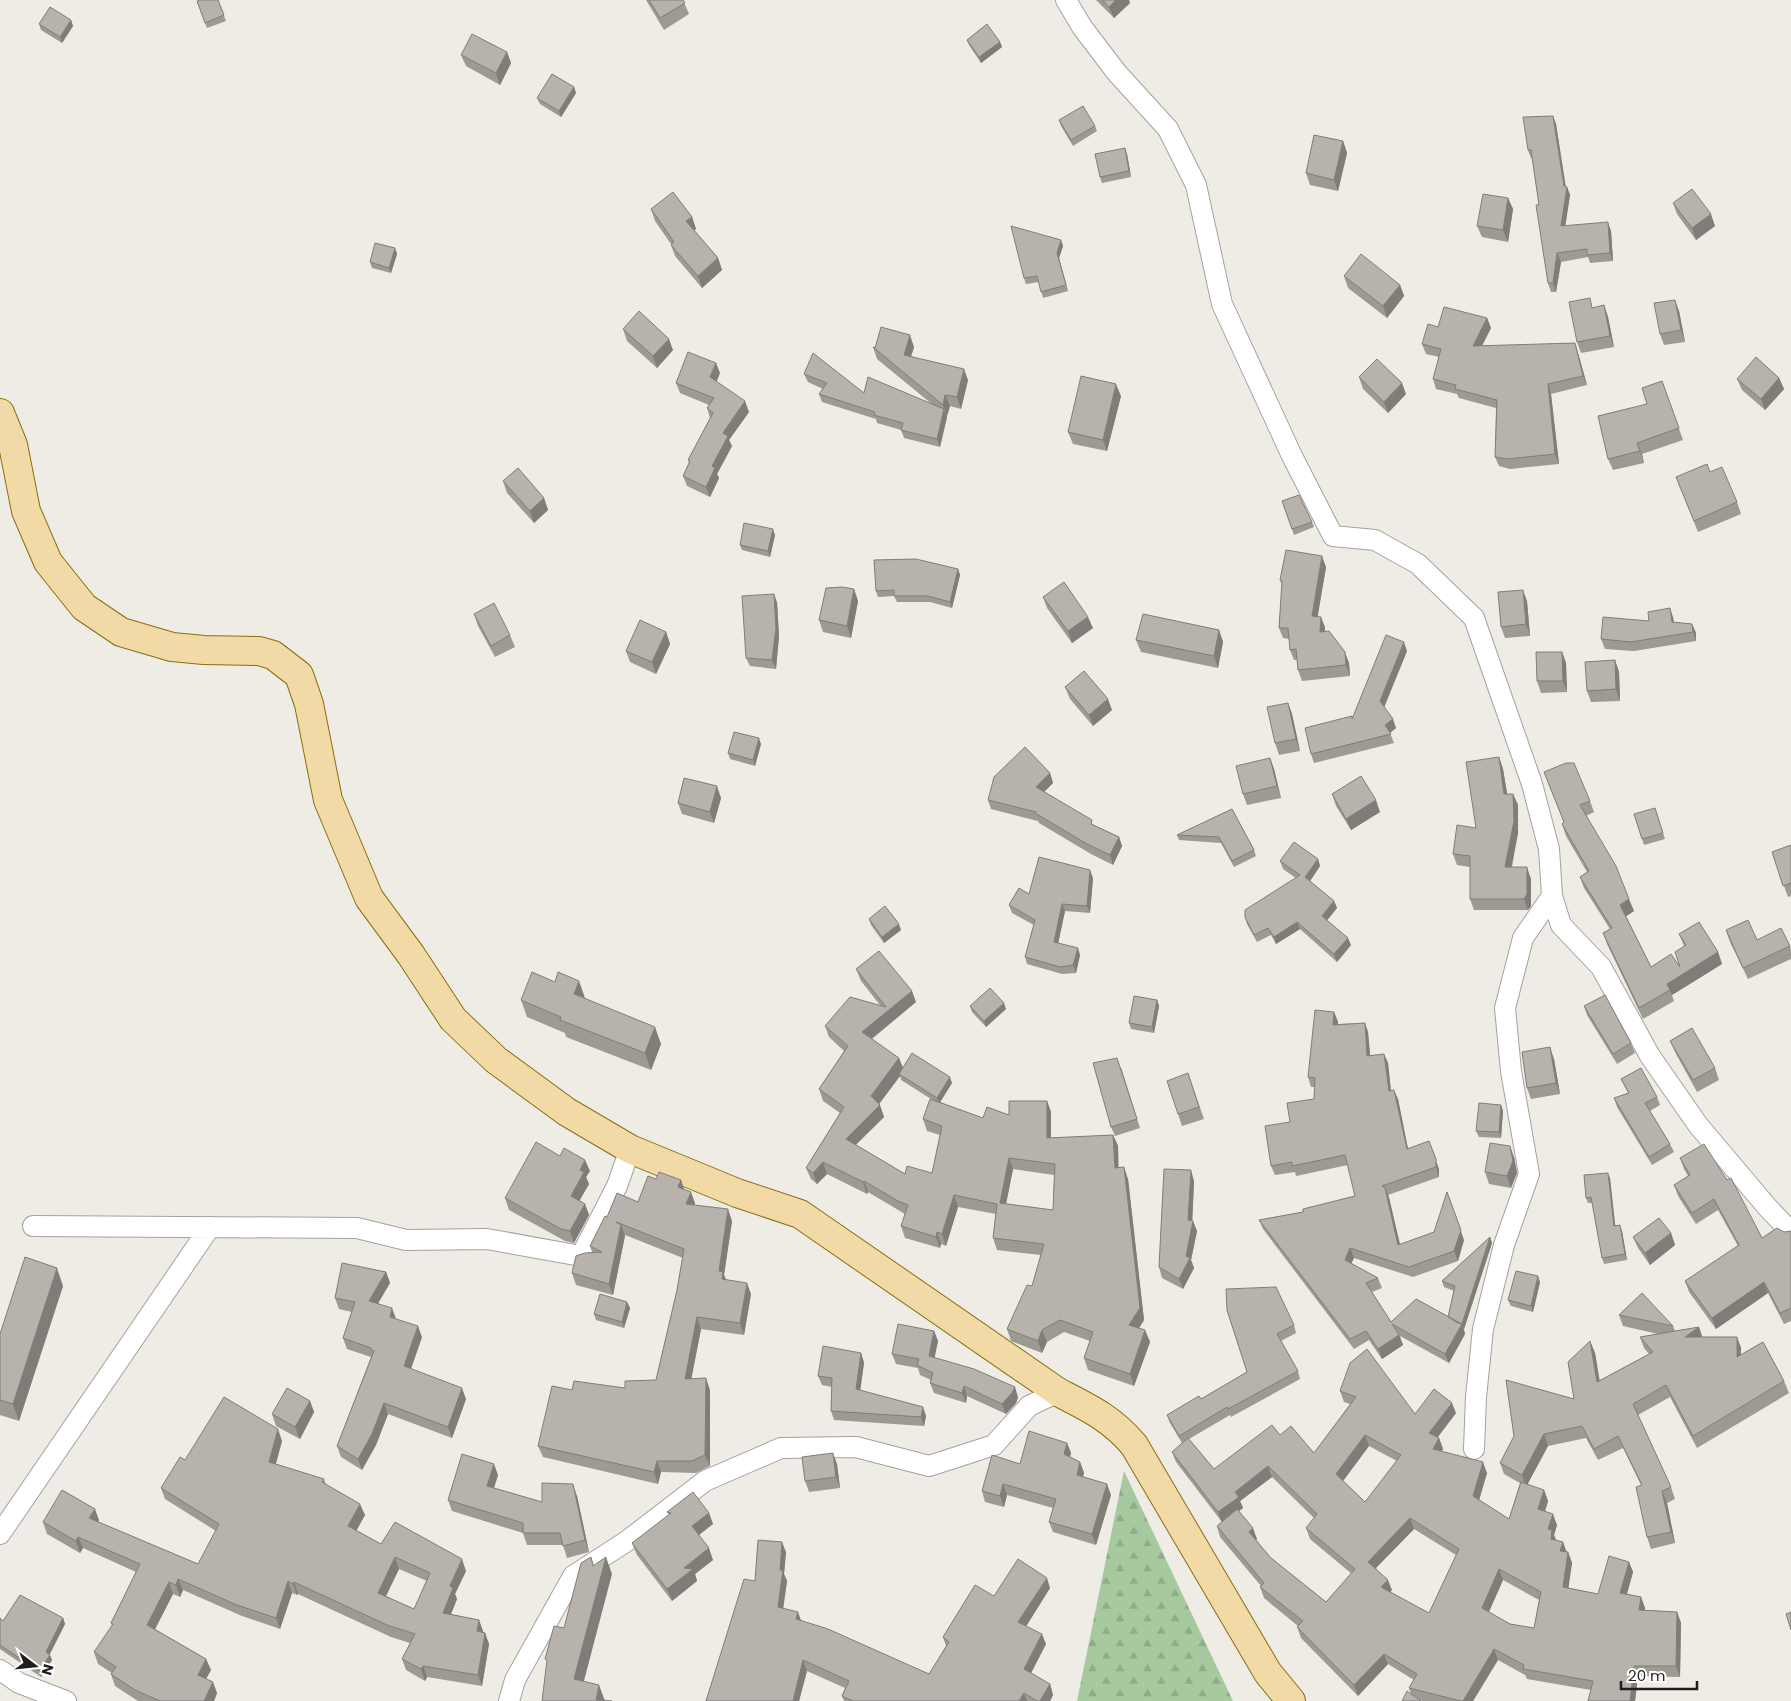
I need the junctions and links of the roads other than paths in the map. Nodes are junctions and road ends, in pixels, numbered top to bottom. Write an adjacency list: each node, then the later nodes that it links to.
1 (1066, 0): 3 (street)
2 (0, 413): 4 (main road)
3 (1552, 896): 7 (street); 9 (street)
4 (630, 1148): 6 (street); 8 (main road)
5 (33, 1226): 6 (street)
6 (210, 1227): 10 (street)
7 (1791, 1232)
8 (1058, 1392): 13 (street); 14 (main road)
9 (1474, 1449)
10 (0, 1534)
11 (0, 1670): 12 (street)
12 (66, 1701)
13 (509, 1701)
14 (1291, 1701)

